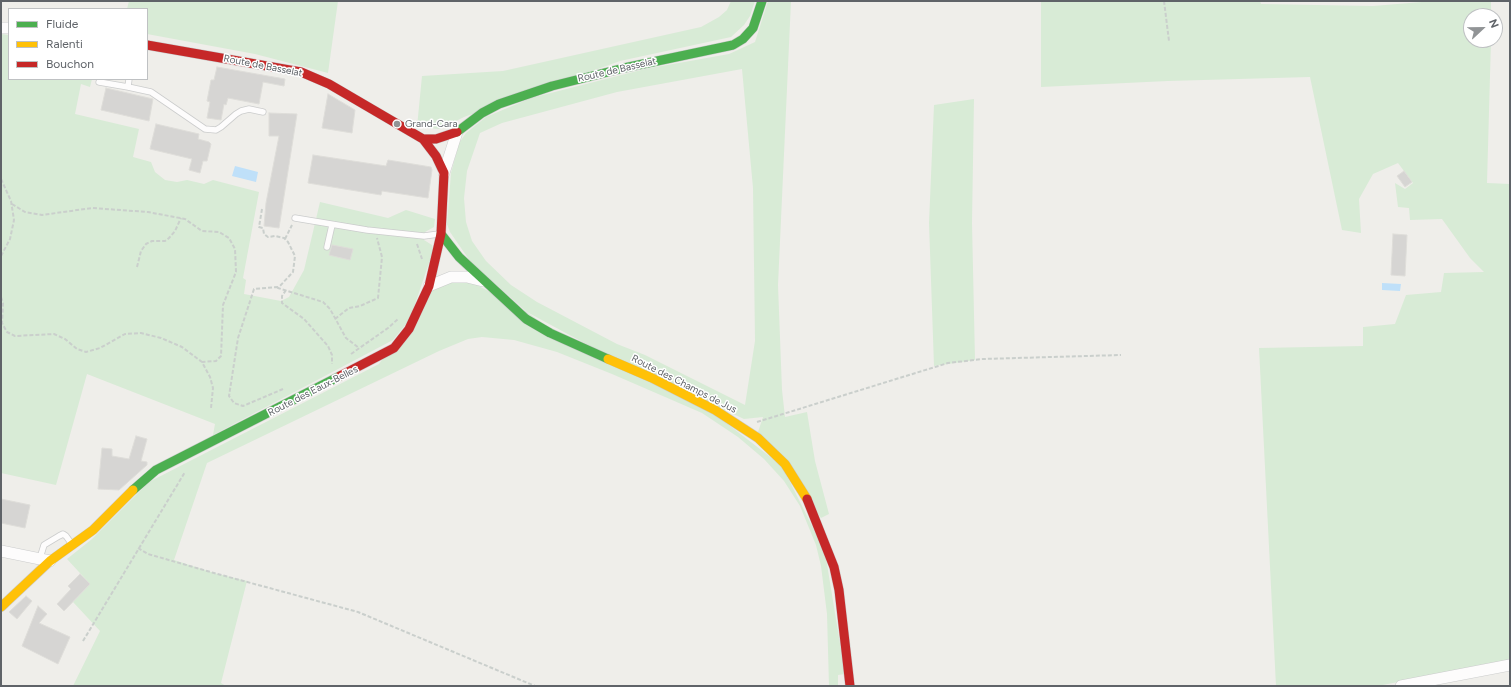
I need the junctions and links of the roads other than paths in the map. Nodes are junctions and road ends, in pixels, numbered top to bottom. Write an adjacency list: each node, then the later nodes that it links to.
1 (762, 1): 7 (street, Route de Basselat)
2 (148, 44): 8 (street, Route de Basselat)
3 (129, 80): 5 (lane)
4 (99, 82): 5 (lane)
5 (128, 87): 6 (lane)
6 (263, 112)
7 (457, 132): 8 (street, Route de Basselat); 9 (street)
8 (423, 139): 9 (street, Route des Eaux-Belles)
9 (444, 173): 12 (street, Route des Eaux-Belles)
10 (295, 218): 11 (lane)
11 (332, 225): 12 (lane); 13 (lane)
12 (441, 234): 14 (street, Route des Champs de Jus); 15 (street, Route des Eaux-Belles)
13 (327, 247)
14 (483, 281): 15 (street); 21 (street, Route des Champs de Jus)
15 (429, 286): 16 (street, Route des Eaux-Belles)
16 (72, 545): 18 (street, Route des Eaux-Belles); 18 (lane)
17 (1, 551): 18 (street)
18 (45, 560): 19 (street, Route des Eaux-Belles)
19 (1, 607)
20 (1510, 665): 22 (street)
21 (850, 686)
22 (1401, 686)

